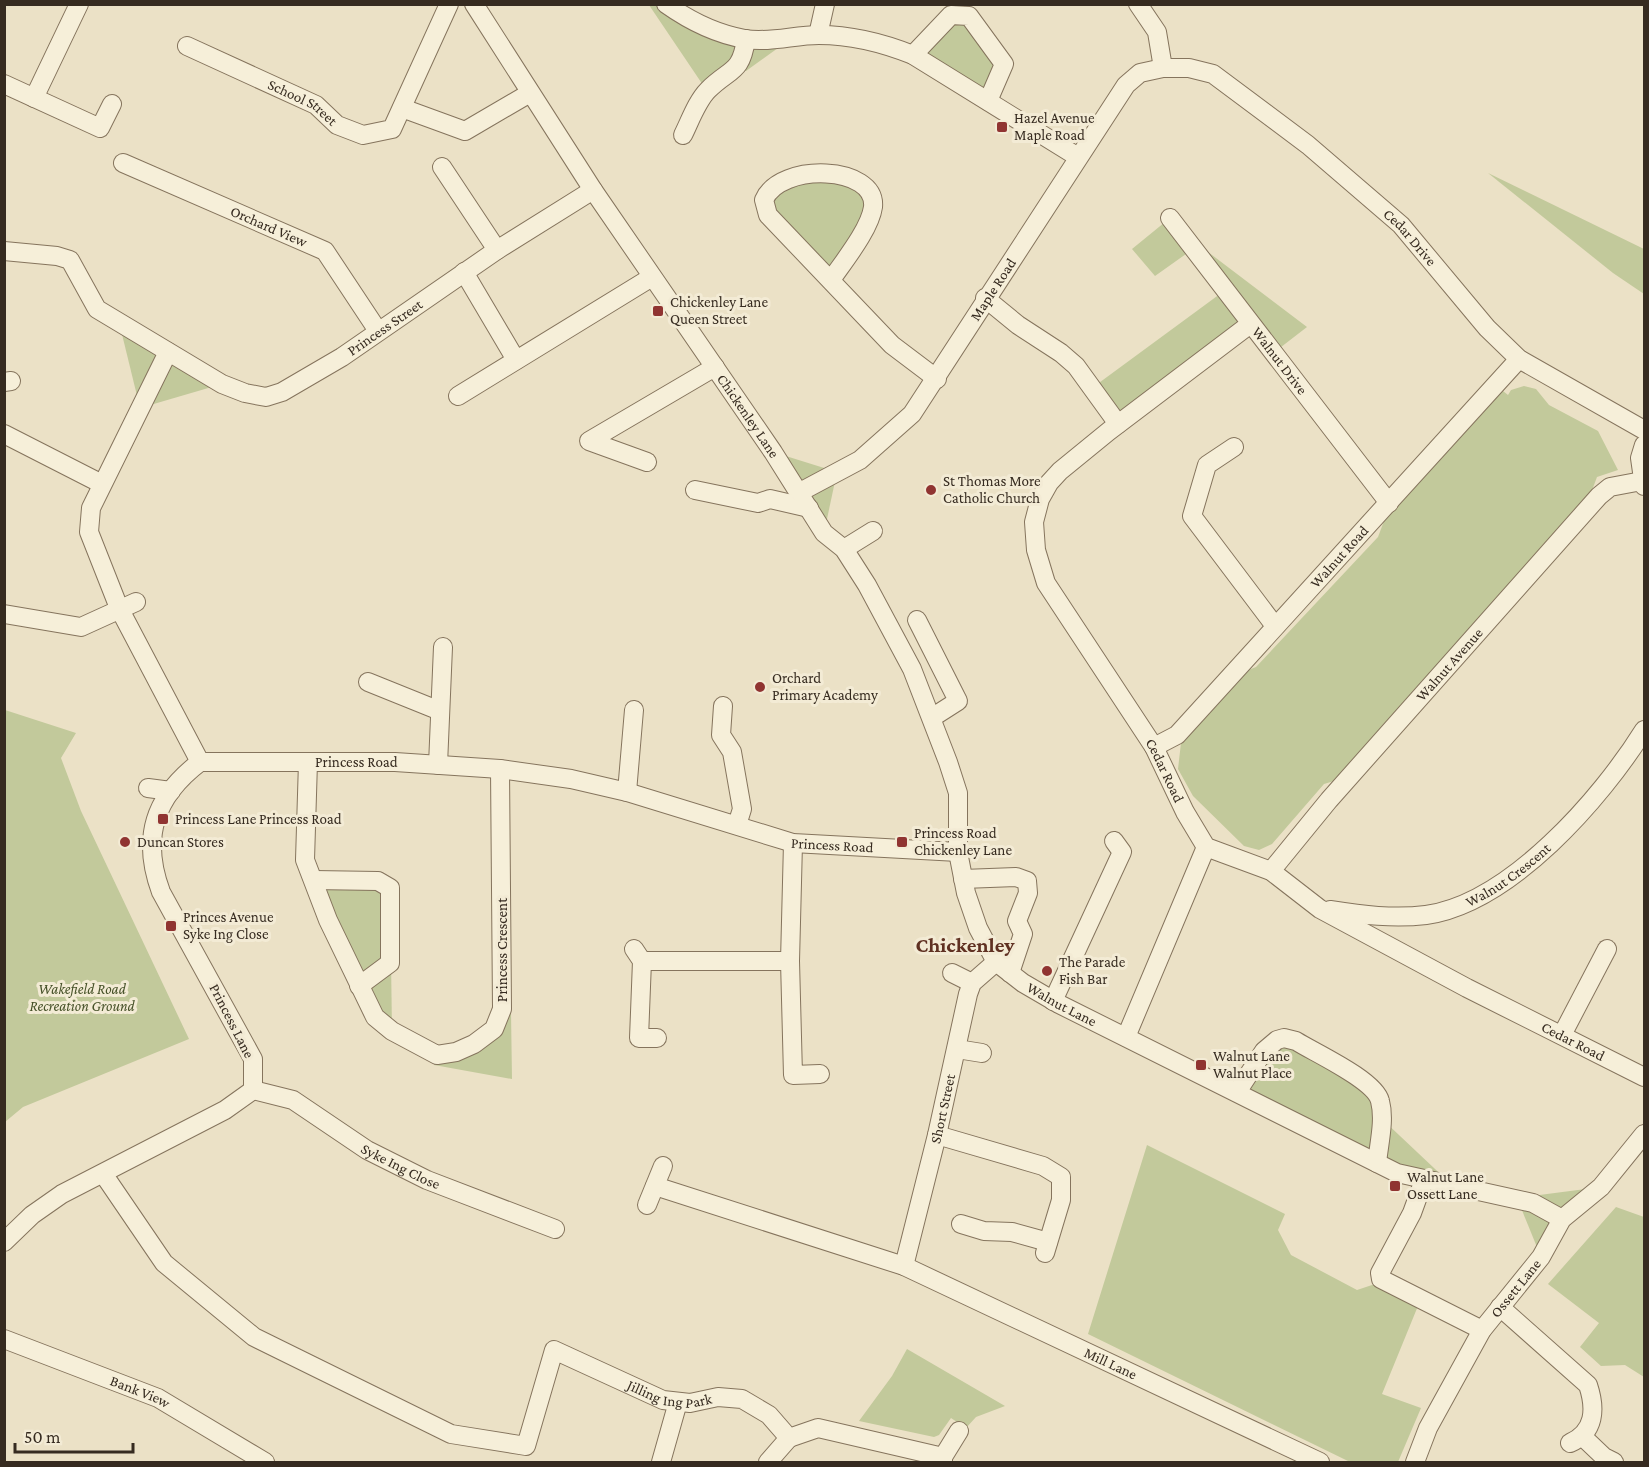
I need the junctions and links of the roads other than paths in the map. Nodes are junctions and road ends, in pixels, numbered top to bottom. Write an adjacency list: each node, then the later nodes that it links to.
1 (79, 4): 14 (street)
2 (449, 4): 17 (street, School Street)
3 (474, 4): 13 (street, Chickenley Lane)
4 (666, 4): 8 (street)
5 (825, 4): 7 (street)
6 (1138, 4): 11 (street)
7 (818, 35): 8 (street); 10 (street)
8 (746, 39): 18 (street)
9 (187, 46): 17 (street, School Street)
10 (913, 56): 15 (street); 15 (street)
11 (1163, 68): 19 (street, Maple Road); 33 (street, Cedar Drive)
12 (4, 84): 14 (street)
13 (530, 93): 17 (street); 22 (street, Chickenley Lane)
14 (34, 98): 16 (street)
15 (988, 101): 19 (street)
16 (112, 104)
17 (402, 108)
18 (683, 135)
19 (1077, 157): 29 (street, Maple Road)
20 (123, 163): 31 (street, Orchard View)
21 (442, 167): 24 (street)
22 (593, 190): 24 (street, Princess Street); 27 (street, Chickenley Lane)
23 (1170, 218): 30 (street, Walnut Drive)
24 (497, 250): 26 (street, Princess Street)
25 (4, 251): 32 (street, Princess Street)
26 (464, 272): 31 (street, Princess Street); 34 (street)
27 (652, 278): 34 (street); 35 (street, Chickenley Lane)
28 (831, 280): 28 (street); 36 (street)
29 (985, 298): 36 (street, Maple Road); 38 (street)
30 (1250, 324): 38 (street, Cedar Road); 48 (street, Walnut Drive)
31 (378, 331): 32 (street, Princess Street)
32 (168, 352): 44 (street)
33 (1519, 359): 39 (street, Cedar Drive); 48 (street, Walnut Road)
34 (516, 360): 37 (street)
35 (715, 367): 43 (street); 47 (street, Chickenley Lane)
36 (937, 379): 47 (street, Maple Road)
37 (458, 396)
38 (1118, 424): 62 (street, Cedar Road)
39 (1644, 430)
40 (4, 434): 44 (street)
41 (1644, 445): 45 (street)
42 (1234, 447): 54 (street)
43 (647, 462)
44 (102, 484): 51 (street)
45 (1643, 484): 75 (street, Walnut Avenue)
46 (695, 490): 47 (street)
47 (804, 500): 50 (street, Chickenley Lane)
48 (1389, 503): 54 (street, Walnut Road)
49 (873, 531): 50 (street)
50 (844, 549): 60 (street, Chickenley Lane)
51 (128, 605): 52 (street); 63 (street)
52 (4, 614)
53 (917, 620): 60 (street)
54 (1275, 626): 62 (street, Walnut Road)
55 (443, 646): 59 (street)
56 (368, 682): 59 (street)
57 (723, 706): 70 (street)
58 (634, 710): 69 (street)
59 (440, 711): 65 (street)
60 (933, 717): 74 (street, Chickenley Lane)
61 (1644, 730): 78 (street, Walnut Crescent)
62 (1154, 747): 73 (street, Cedar Road)
63 (200, 762): 64 (street, Princess Road); 68 (street, Princess Lane)
64 (308, 762): 65 (street, Princess Road); 77 (street, Princess Crescent)
65 (438, 765): 66 (street, Princess Road)
66 (500, 769): 69 (street, Princess Road); 84 (street, Princess Crescent)
67 (148, 788): 68 (street)
68 (171, 791): 93 (street, Princess Lane)
69 (627, 792): 70 (street, Princess Road)
70 (737, 825): 72 (street, Princess Road)
71 (1114, 841): 85 (street)
72 (793, 843): 74 (street, Princess Road); 80 (street)
73 (1206, 847): 75 (street, Cedar Road); 87 (street)
74 (958, 852): 76 (street, Walnut Lane)
75 (1271, 871): 78 (street, Cedar Road)
76 (963, 879): 81 (street, Walnut Lane); 81 (street)
77 (314, 880): 84 (street, Princess Crescent); 84 (street)
78 (1320, 909): 86 (street, Cedar Road)
79 (1607, 949): 86 (street)
80 (790, 961): 88 (street); 91 (street)
81 (1003, 967): 83 (street); 85 (street, Walnut Lane)
82 (952, 973): 83 (street)
83 (972, 983): 89 (street, Short Street)
84 (359, 986)
85 (1053, 1000): 87 (street, Walnut Lane)
86 (1562, 1035): 92 (street, Cedar Road)
87 (1126, 1037): 94 (street, Walnut Lane)
88 (657, 1038)
89 (957, 1049): 90 (street); 95 (street, Short Street)
90 (982, 1053)
91 (820, 1074)
92 (1644, 1077)
93 (253, 1090): 99 (street); 105 (street, Syke Ing Close)
94 (1237, 1092): 97 (street, Walnut Lane); 97 (street)
95 (937, 1135): 104 (street); 107 (street, Short Street)
96 (1643, 1138): 103 (street, Ossett Lane)
97 (1377, 1162): 100 (street, Walnut Lane)
98 (663, 1166): 101 (street)
99 (104, 1175): 106 (street); 111 (street, Jilling Ing Park)
100 (1424, 1180): 103 (street, Walnut Lane); 109 (street)
101 (655, 1186): 102 (street); 107 (street, Mill Lane)
102 (647, 1205)
103 (1562, 1219): 108 (street, Ossett Lane)
104 (961, 1224)
105 (555, 1229)
106 (4, 1242)
107 (903, 1266): 118 (street, Mill Lane)
108 (1500, 1307): 109 (street, Ossett Lane); 120 (street)
109 (1482, 1330): 119 (street, Ossett Lane)
110 (4, 1340): 115 (street, Bank View)
111 (678, 1402): 113 (street, Jilling Ing Park); 116 (street)
112 (960, 1431): 114 (street)
113 (789, 1438): 114 (street); 117 (street)
114 (943, 1460)
115 (265, 1462)
116 (661, 1462)
117 (768, 1462)
118 (1320, 1462)
119 (1415, 1462)
120 (1614, 1462)

